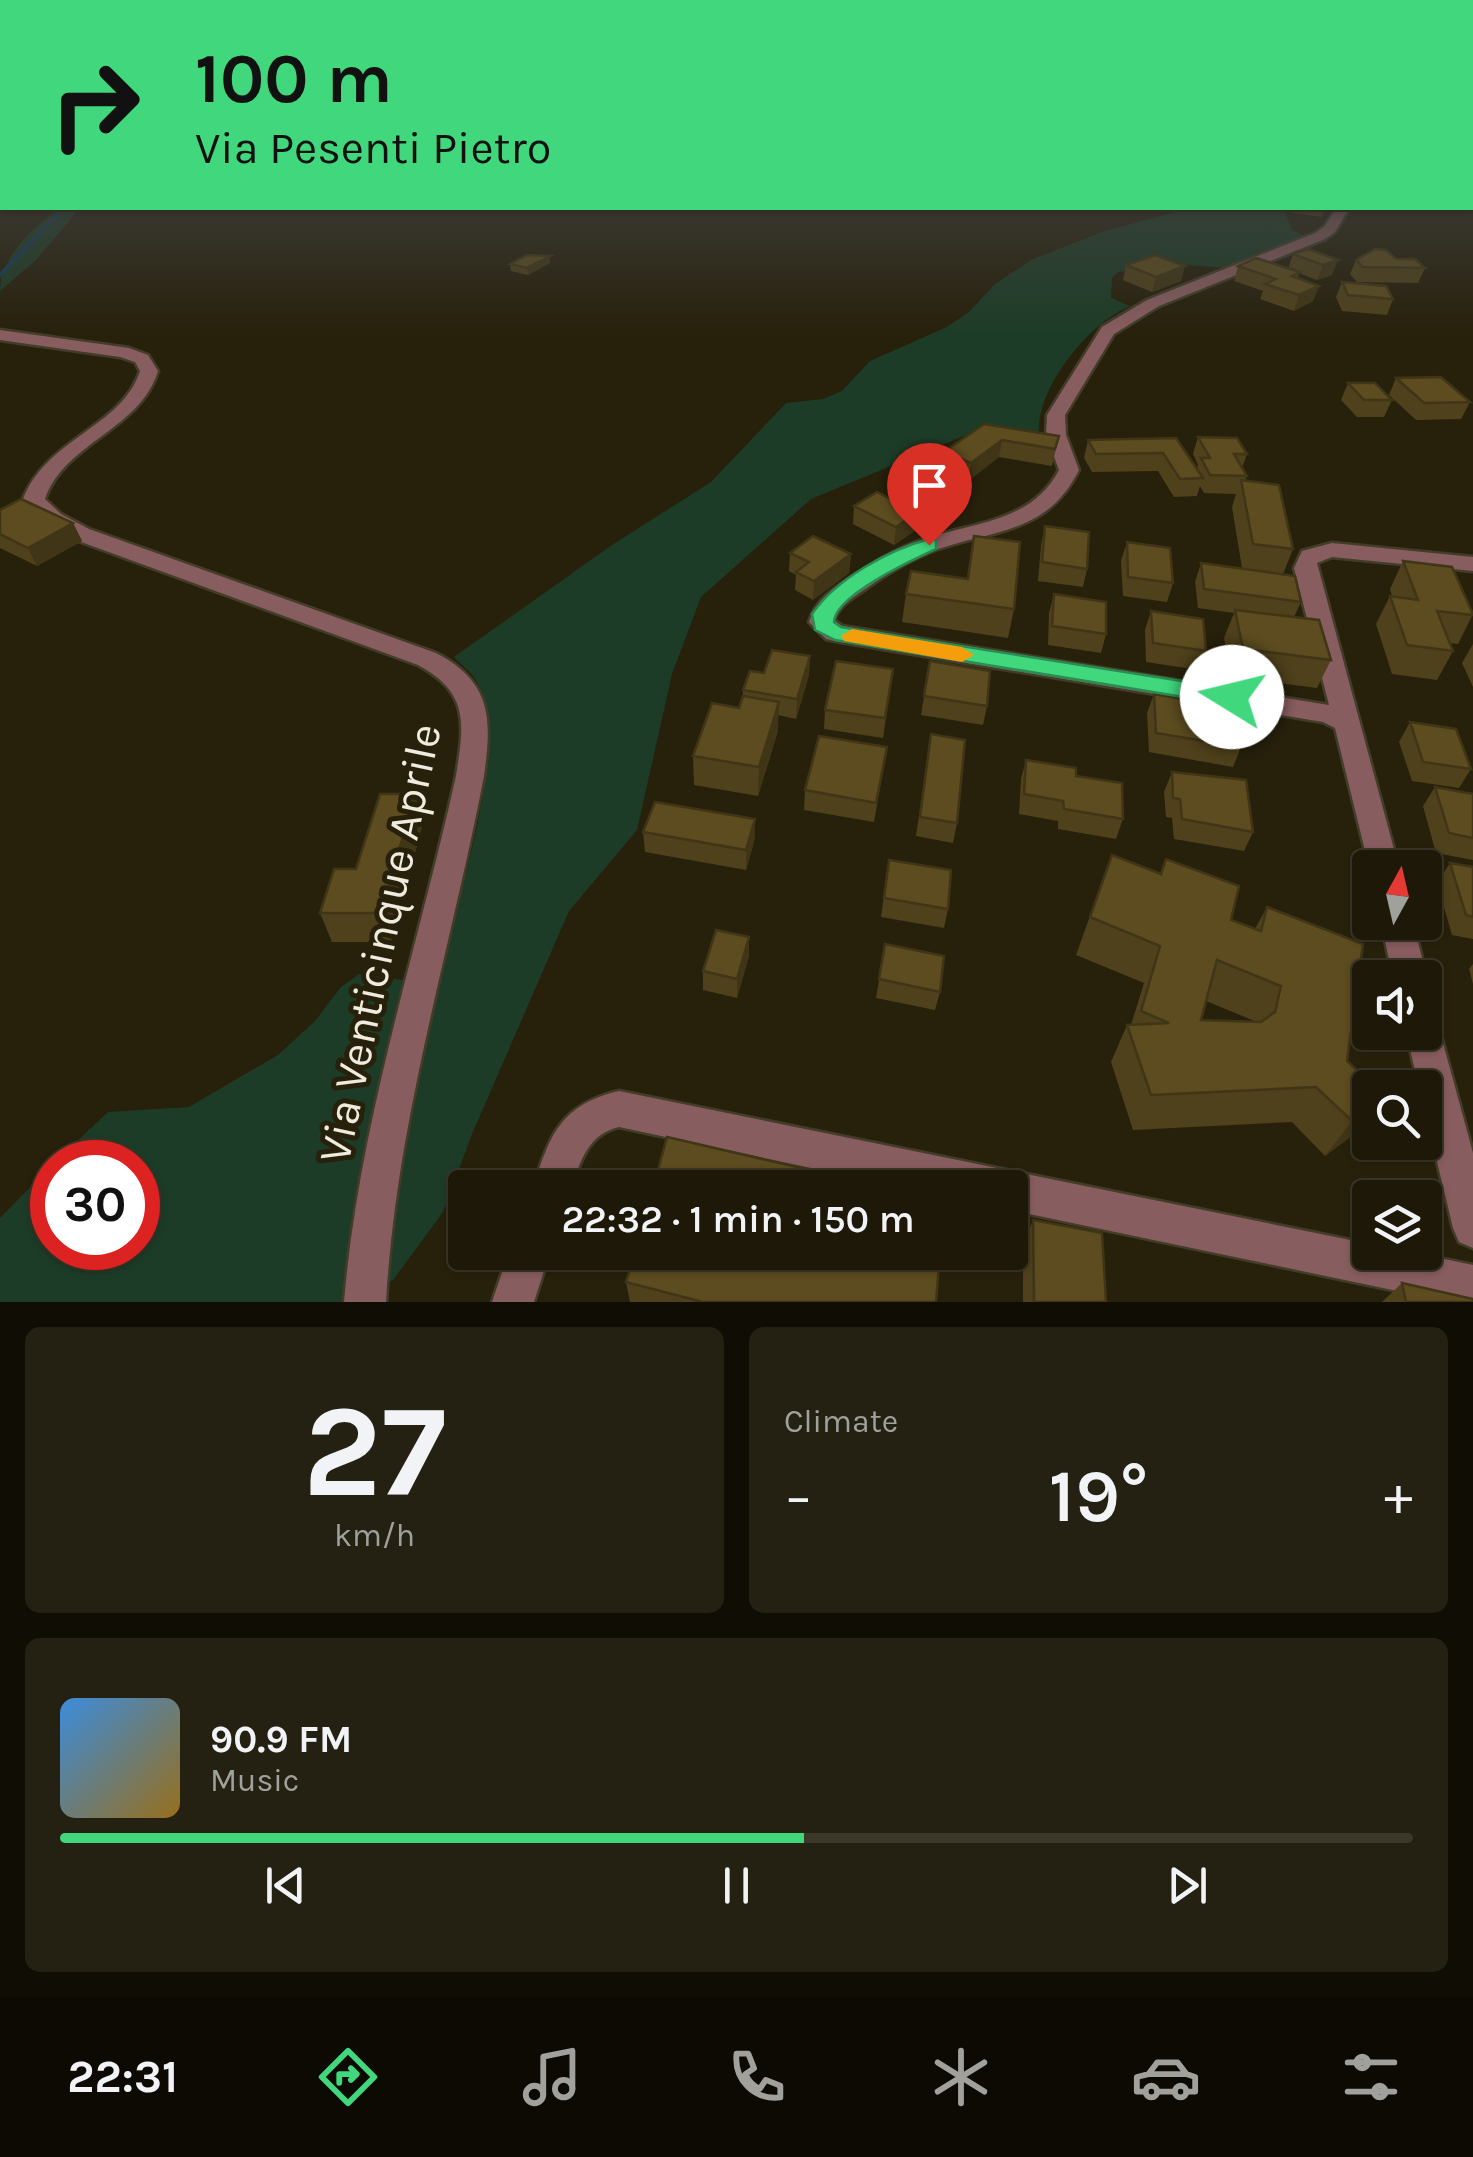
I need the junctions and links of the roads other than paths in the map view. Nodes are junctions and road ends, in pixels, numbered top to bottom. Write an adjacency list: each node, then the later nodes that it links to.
1 (1339, 213): 4 (street)
2 (0, 335): 13 (street, Via Venticinque Aprile)
3 (1473, 564): 4 (street)
4 (1341, 720): 5 (street)
5 (1379, 850)
6 (1428, 1050): 10 (street)
7 (559, 1170): 8 (street)
8 (913, 1170)
9 (1028, 1194): 12 (street)
10 (1473, 1228)
11 (524, 1270): 14 (street)
12 (1473, 1286)
13 (366, 1302)
14 (513, 1302)

